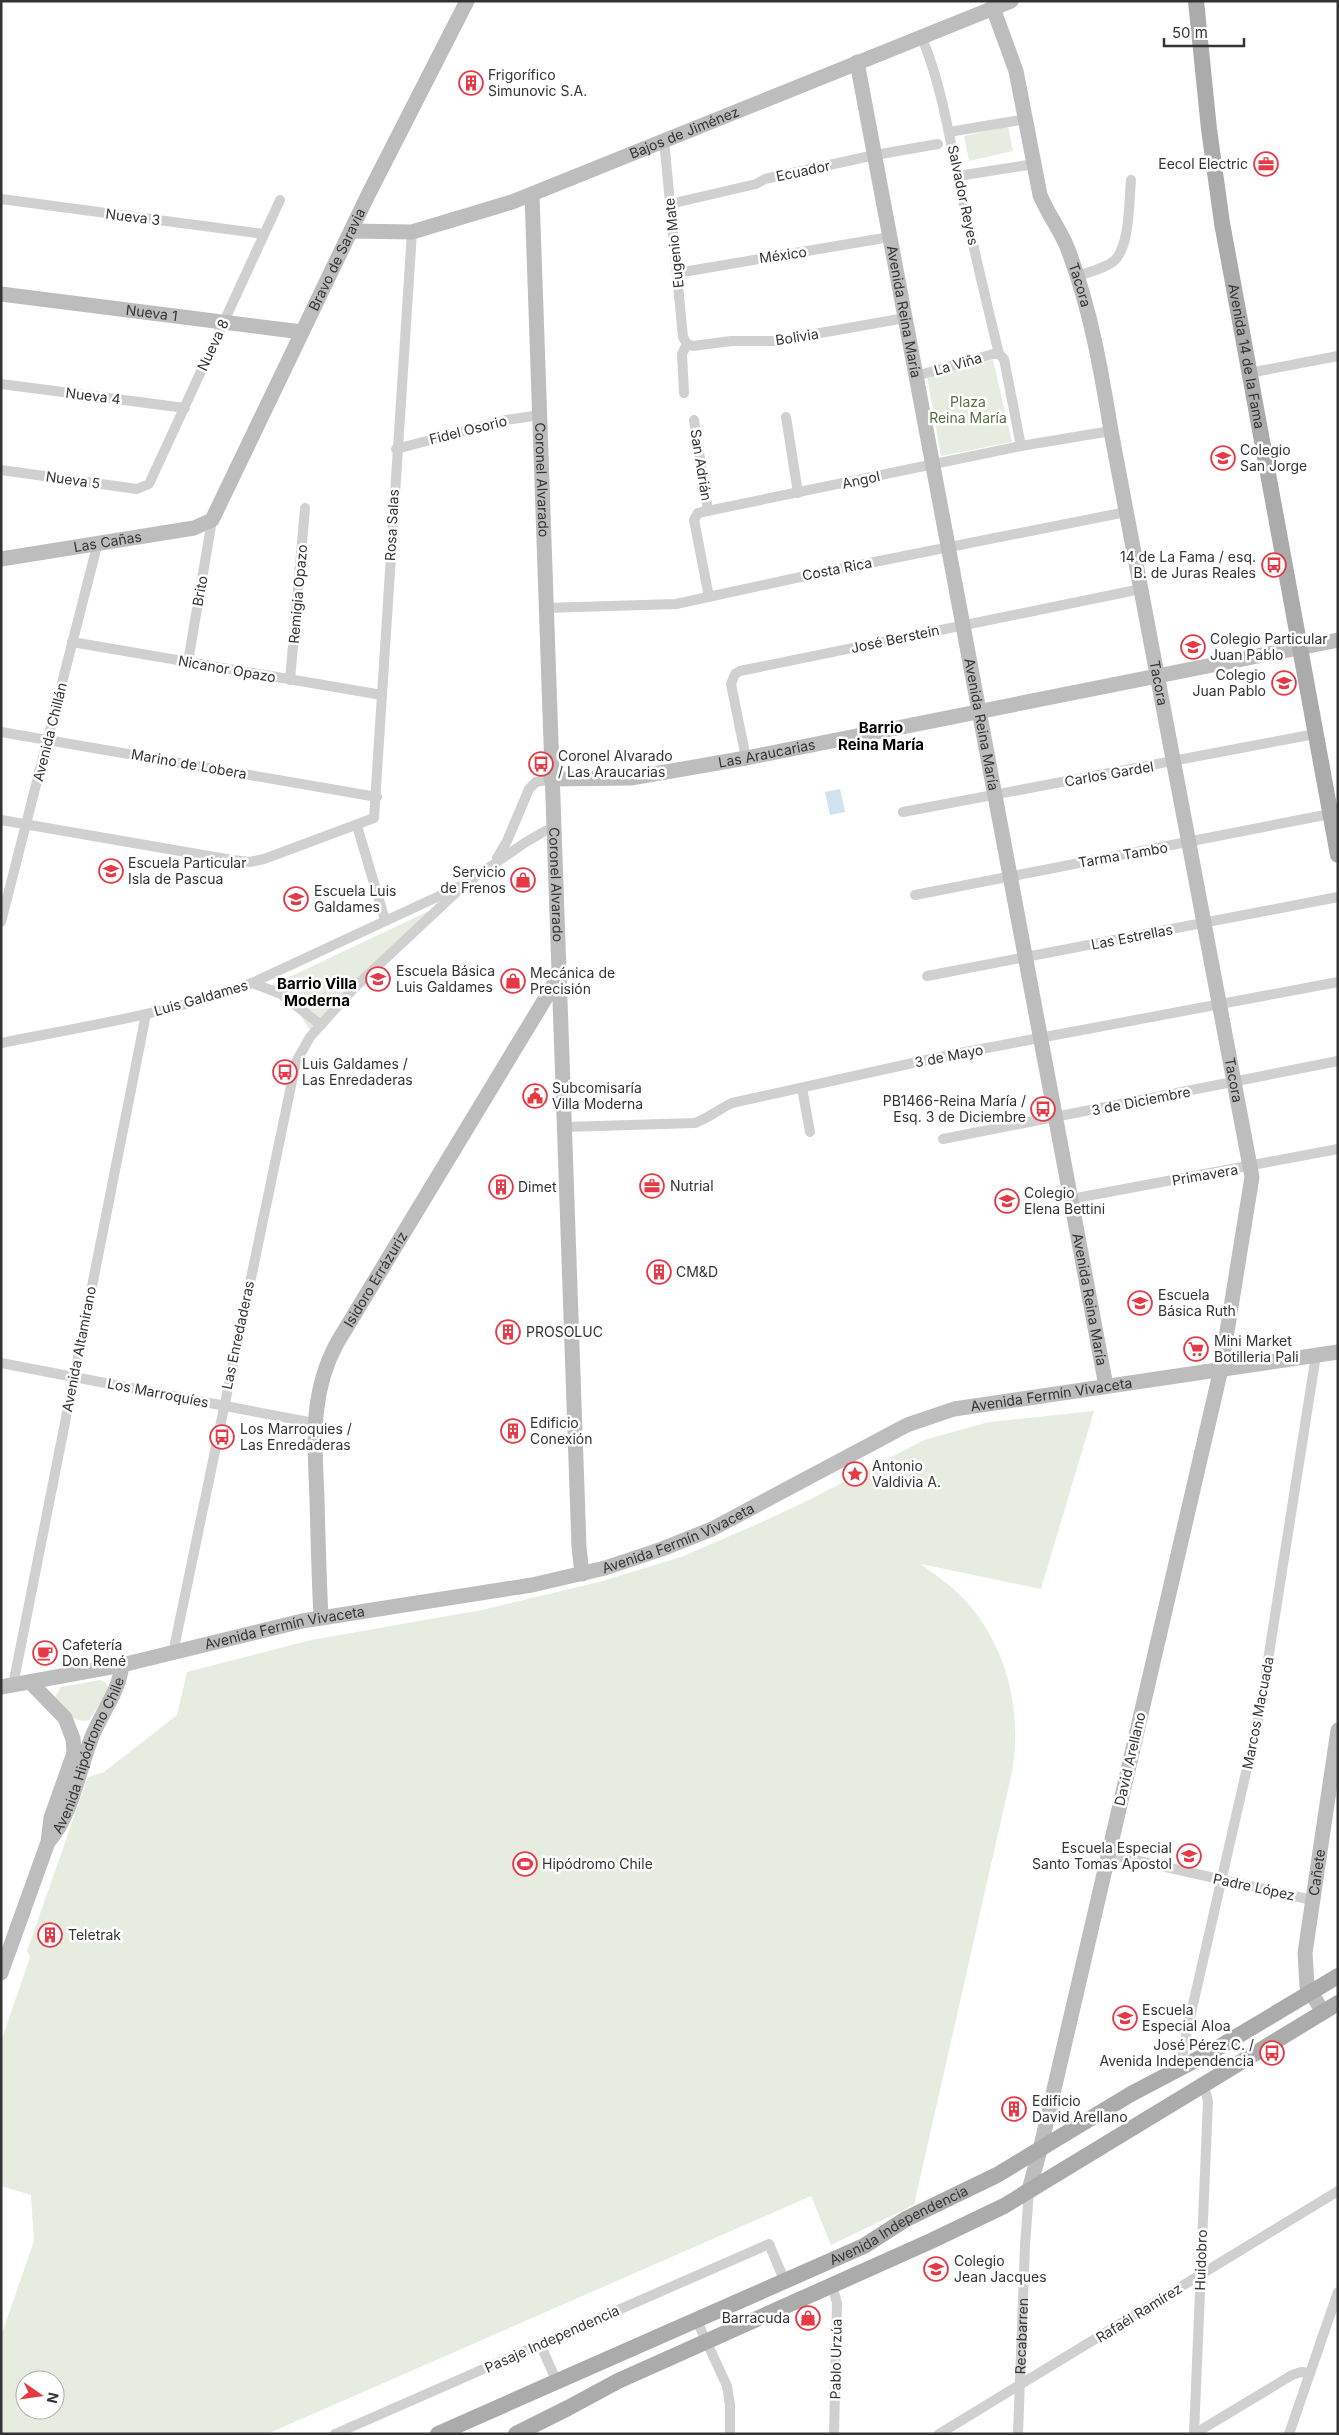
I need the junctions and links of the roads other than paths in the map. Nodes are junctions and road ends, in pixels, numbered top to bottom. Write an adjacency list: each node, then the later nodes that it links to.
1 (467, 1): 19 (street, Bravo de Saravia)
2 (1011, 1): 4 (street, Bajos de Jiménez)
3 (1196, 1): 32 (main road, Avenida 14 de la Fama)
4 (994, 8): 5 (street, Bajos de Jiménez); 7 (street, Tacora)
5 (922, 38): 6 (street, Bajos de Jiménez); 8 (street, Salvador Reyes)
6 (857, 62): 9 (street, Bajos de Jiménez); 11 (street, Avenida Reina María)
7 (1026, 119): 8 (street); 12 (street, Tacora)
8 (949, 132): 13 (street, Salvador Reyes)
9 (664, 140): 15 (street, Bajos de Jiménez); 18 (street, Eugenio Mate)
10 (938, 144): 11 (street, Ecuador)
11 (875, 155): 18 (street, Ecuador); 22 (street, Avenida Reina María)
12 (1034, 164): 13 (street); 24 (street, Tacora)
13 (958, 176): 30 (street, Salvador Reyes)
14 (1131, 180): 24 (street)
15 (532, 195): 20 (street, Bajos de Jiménez); 37 (street, Coronel Alvarado)
16 (1, 199): 21 (street, Nueva 3)
17 (280, 200): 21 (street, Nueva 8)
18 (670, 204): 23 (street, Eugenio Mate)
19 (351, 231): 20 (street, Bajos de Jiménez); 28 (street, Bravo de Saravia)
20 (412, 232): 42 (street, Rosa Salas)
21 (264, 234): 27 (street, Nueva 8)
22 (890, 237): 23 (street, México); 26 (street, Avenida Reina María)
23 (677, 273): 29 (street, Eugenio Mate)
24 (1077, 276): 40 (street, Tacora)
25 (1, 294): 27 (street, Nueva 1)
26 (905, 318): 29 (street, Bolivia); 33 (street, Avenida Reina María)
27 (224, 322): 28 (street, Nueva 1); 36 (street, Nueva 8)
28 (302, 332): 50 (street, Bravo de Saravia)
29 (687, 344): 35 (street)
30 (1000, 354): 33 (street, La Viña); 41 (street, Salvador Reyes)
31 (1338, 356): 32 (street)
32 (1249, 373): 60 (main road, Avenida 14 de la Fama)
33 (916, 376): 43 (street, Avenida Reina María)
34 (1, 384): 36 (street, Nueva 4)
35 (684, 393)
36 (185, 408): 45 (street, Nueva 8)
37 (540, 415): 42 (street, Fidel Osorio); 56 (street, Coronel Alvarado)
38 (786, 417): 46 (street)
39 (694, 420): 48 (street, San Adrián)
40 (1111, 431): 41 (street, Angol); 49 (street, Tacora)
41 (1021, 446): 43 (street, Angol)
42 (396, 449): 64 (street, Rosa Salas)
43 (933, 465): 46 (street, Angol); 52 (street, Avenida Reina María)
44 (1, 470): 45 (street, Nueva 5)
45 (145, 487)
46 (798, 493): 48 (street, Angol)
47 (305, 508): 63 (street, Remigia Opazo)
48 (708, 511): 55 (street)
49 (1126, 512): 52 (street, Costa Rica); 54 (street, Tacora)
50 (212, 520): 51 (street, Las Cañas); 61 (street, Brito)
51 (98, 542): 53 (street, Las Cañas); 59 (street, Avenida Chillán)
52 (949, 548): 55 (street, Costa Rica); 57 (street, Avenida Reina María)
53 (1, 559)
54 (1141, 589): 57 (street, José Berstein); 62 (street, Tacora)
55 (709, 597): 56 (street, Costa Rica)
56 (545, 608): 71 (street, Coronel Alvarado)
57 (963, 624): 65 (street, Avenida Reina María); 69 (street, José Berstein)
58 (1338, 640): 60 (street, Las Araucarias)
59 (72, 642): 61 (street, Nicanor Opazo); 68 (street, Avenida Chillán)
60 (1299, 648): 62 (street, Las Araucarias); 67 (main road, Avenida 14 de la Fama)
61 (188, 662): 63 (street, Nicanor Opazo)
62 (1158, 676): 65 (street, Las Araucarias); 70 (street, Tacora)
63 (290, 680): 64 (street, Nicanor Opazo)
64 (382, 695): 73 (street, Rosa Salas)
65 (979, 711): 69 (street, Las Araucarias); 72 (street, Avenida Reina María)
66 (1, 732): 68 (street, Marino de Lobera)
67 (1315, 734): 70 (street, Carlos Gardel); 75 (main road, Avenida 14 de la Fama)
68 (48, 740): 73 (street, Marino de Lobera); 77 (street, Avenida Chillán)
69 (746, 758): 71 (street, Las Araucarias)
70 (1174, 762): 72 (street, Carlos Gardel); 80 (street, Tacora)
71 (551, 779): 79 (street, Coronel Alvarado); 82 (street, Luis Galdames)
72 (995, 794): 74 (street, Carlos Gardel); 83 (street, Avenida Reina María)
73 (377, 797): 78 (street, Rosa Salas)
74 (903, 812)
75 (1330, 814): 80 (street, Tarma Tambo); 81 (main road, Avenida 14 de la Fama)
76 (1, 820): 77 (street)
77 (26, 825): 78 (street); 88 (street, Avenida Chillán)
78 (357, 826): 87 (street)
79 (553, 829): 82 (street, Luis Galdames); 91 (street, Coronel Alvarado)
80 (1190, 842): 83 (street, Tarma Tambo); 89 (street, Tacora)
81 (1338, 855)
82 (495, 862): 84 (street, Luis Galdames)
83 (1010, 876): 85 (street, Tarma Tambo); 90 (street, Avenida Reina María)
84 (465, 884): 87 (street, Luis Galdames); 99 (street, Las Enredaderas)
85 (915, 895)
86 (1338, 897): 89 (street, Las Estrellas)
87 (385, 920): 94 (street, Luis Galdames)
88 (1, 922)
89 (1205, 923): 90 (street, Las Estrellas); 95 (street, Tacora)
90 (1026, 957): 92 (street, Las Estrellas); 100 (street, Avenida Reina María)
91 (560, 976): 97 (street, Isidoro Errázuriz); 98 (street, Coronel Alvarado)
92 (927, 976)
93 (1338, 982): 95 (street, 3 de Mayo)
94 (252, 983): 96 (street, Luis Galdames); 99 (street)
95 (1221, 1004): 100 (street, 3 de Mayo); 103 (street, Tacora)
96 (146, 1014): 101 (street, Luis Galdames); 116 (street, Avenida Altamirano)
97 (536, 1016): 98 (street); 119 (street, Isidoro Errázuriz)
98 (561, 1018): 106 (street, Coronel Alvarado)
99 (321, 1024): 118 (street, Las Enredaderas)
100 (1041, 1038): 104 (street, 3 de Mayo); 105 (street, Avenida Reina María)
101 (1, 1042)
102 (1338, 1061): 103 (street, 3 de Diciembre)
103 (1236, 1082): 105 (street, 3 de Diciembre); 110 (street, Tacora)
104 (802, 1088): 106 (street, 3 de Mayo); 107 (street)
105 (1056, 1117): 108 (street, 3 de Diciembre); 111 (street, Avenida Reina María)
106 (565, 1127): 120 (street, Coronel Alvarado)
107 (810, 1132)
108 (943, 1138)
109 (1338, 1149): 110 (street, Primavera)
110 (1252, 1167): 111 (street, Primavera); 115 (street, Tacora)
111 (1071, 1199): 117 (street, Avenida Reina María)
112 (1338, 1352): 113 (street, Avenida Fermín Vivaceta)
113 (1316, 1355): 115 (street, Avenida Fermín Vivaceta); 129 (street, Marcos Macuada)
114 (1, 1363): 116 (street, Los Marroquíes)
115 (1221, 1369): 117 (street, Avenida Fermín Vivaceta); 128 (street, David Arellano)
116 (74, 1377): 118 (street, Los Marroquíes); 125 (street, Avenida Altamirano)
117 (1106, 1386): 120 (street, Avenida Fermín Vivaceta)
118 (224, 1406): 119 (street, Los Marroquíes); 122 (street, Las Enredaderas)
119 (314, 1423): 121 (street, Isidoro Errázuriz)
120 (582, 1574): 121 (street, Avenida Fermín Vivaceta)
121 (321, 1617): 122 (street, Avenida Fermín Vivaceta)
122 (173, 1653): 123 (street, Avenida Fermín Vivaceta)
123 (122, 1665): 124 (street, Avenida Fermín Vivaceta); 127 (street, Avenida Hipódromo Chile)
124 (30, 1682): 125 (street, Avenida Fermín Vivaceta); 127 (street, Avenida Hipódromo Chile)
125 (7, 1686)
126 (1338, 1730): 130 (street, Cañete)
127 (48, 1842): 131 (street, Avenida Hipódromo Chile)
128 (1108, 1854): 129 (street, Padre López); 138 (street, David Arellano)
129 (1222, 1880): 130 (street, Padre López); 136 (street, Marcos Macuada)
130 (1312, 1900): 133 (street, Cañete)
131 (1, 1973)
132 (1338, 1976): 133 (main road, Avenida Independencia)
133 (1310, 1993): 135 (street, Cañete); 136 (main road, Avenida Independencia)
134 (1338, 2003): 135 (main road, Avenida Independencia)
135 (1323, 2012): 137 (main road, Avenida Independencia)
136 (1184, 2066): 138 (main road, Avenida Independencia)
137 (1204, 2086): 139 (main road, Avenida Independencia); 141 (street, Huidobro)
138 (1040, 2150): 139 (street, Recabarren); 142 (main road, Avenida Independencia)
139 (1029, 2190): 143 (main road, Avenida Independencia); 150 (street, Recabarren)
140 (1338, 2191): 141 (street, Rafaél Ramírez)
141 (1201, 2275): 150 (street, Rafaél Ramírez); 158 (street, Huidobro)
142 (785, 2282): 145 (main road, Avenida Independencia); 147 (street, Pasaje Independencia)
143 (832, 2285): 146 (main road, Avenida Independencia); 155 (street, Pablo Urzúa)
144 (1338, 2292): 148 (street)
145 (697, 2321): 146 (street); 149 (main road, Avenida Independencia)
146 (708, 2341): 153 (main road, Avenida Independencia); 154 (street)
147 (540, 2344): 149 (street); 151 (street, Pasaje Independencia)
148 (1310, 2373): 158 (street); 159 (street)
149 (557, 2382): 152 (main road, Avenida Independencia)
150 (1020, 2386): 156 (street, Rafaél Ramírez); 157 (street, Recabarren)
151 (334, 2434)
152 (438, 2434)
153 (516, 2434)
154 (730, 2434)
155 (834, 2434)
156 (939, 2434)
157 (1018, 2434)
158 (1194, 2434)
159 (1289, 2434)

